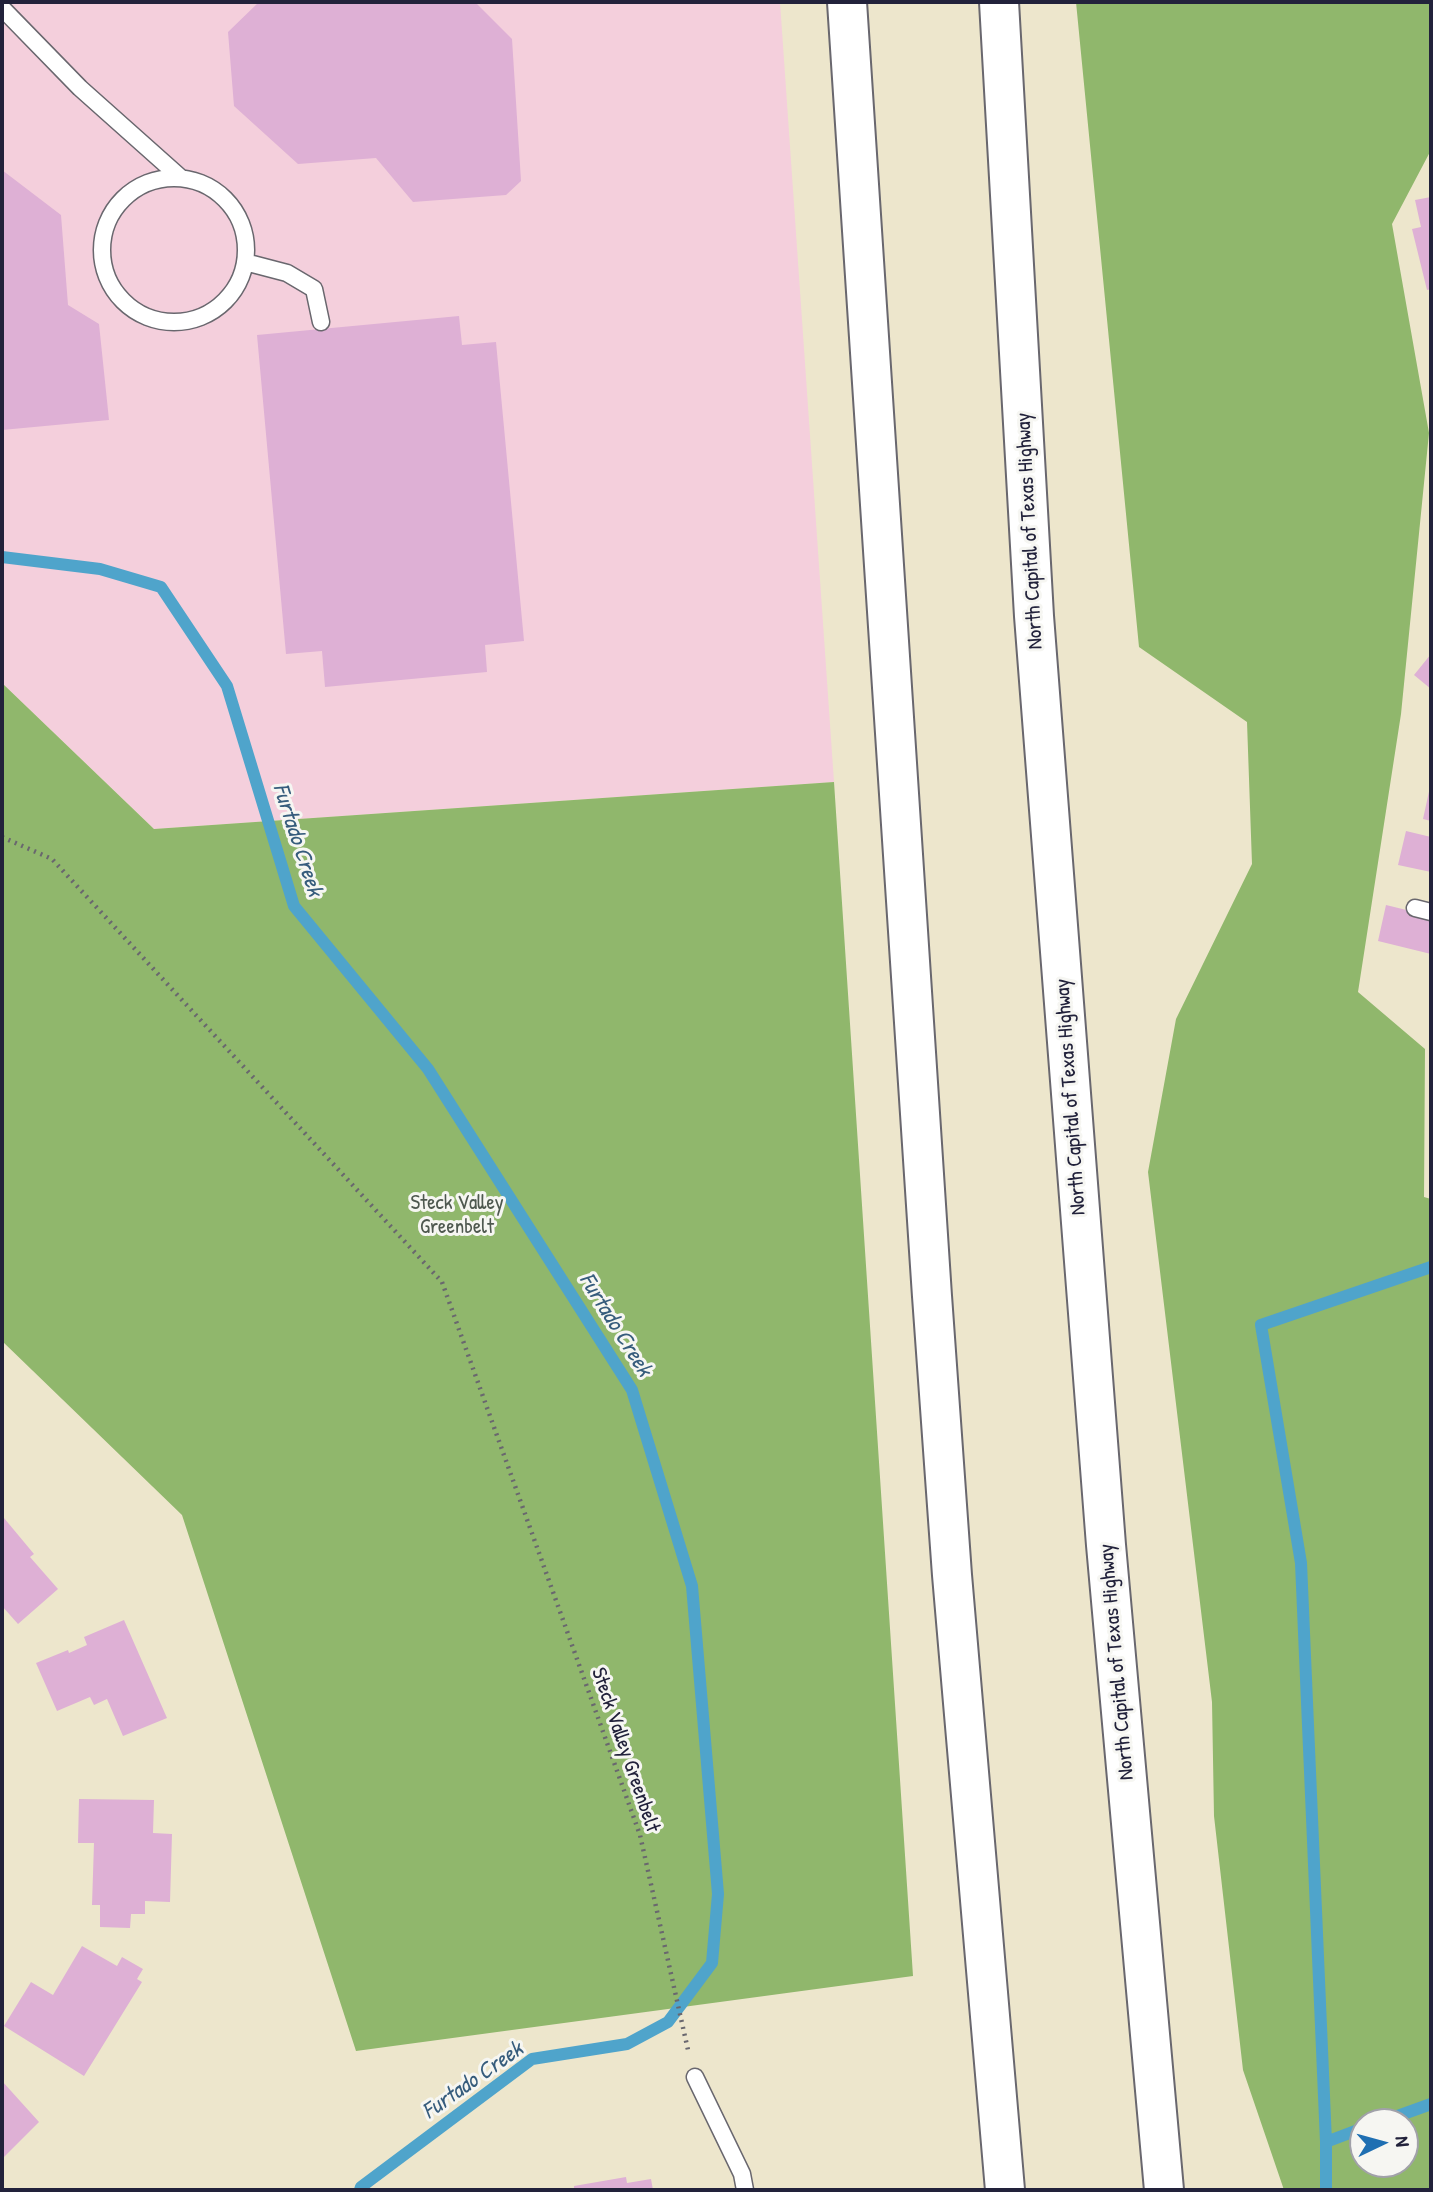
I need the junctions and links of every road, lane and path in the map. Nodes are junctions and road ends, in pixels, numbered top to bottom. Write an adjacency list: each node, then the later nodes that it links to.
1 (847, 2): 12 (highway)
2 (1002, 6): 13 (highway, North Capital of Texas Highway)
3 (2, 8): 4 (lane)
4 (181, 178): 5 (lane); 5 (lane)
5 (245, 262): 6 (lane)
6 (321, 322)
7 (2, 837): 10 (path, Steck Valley Greenbelt)
8 (1415, 908): 9 (lane)
9 (1431, 912)
10 (695, 2077): 11 (lane)
11 (745, 2190)
12 (1005, 2190)
13 (1164, 2190)

